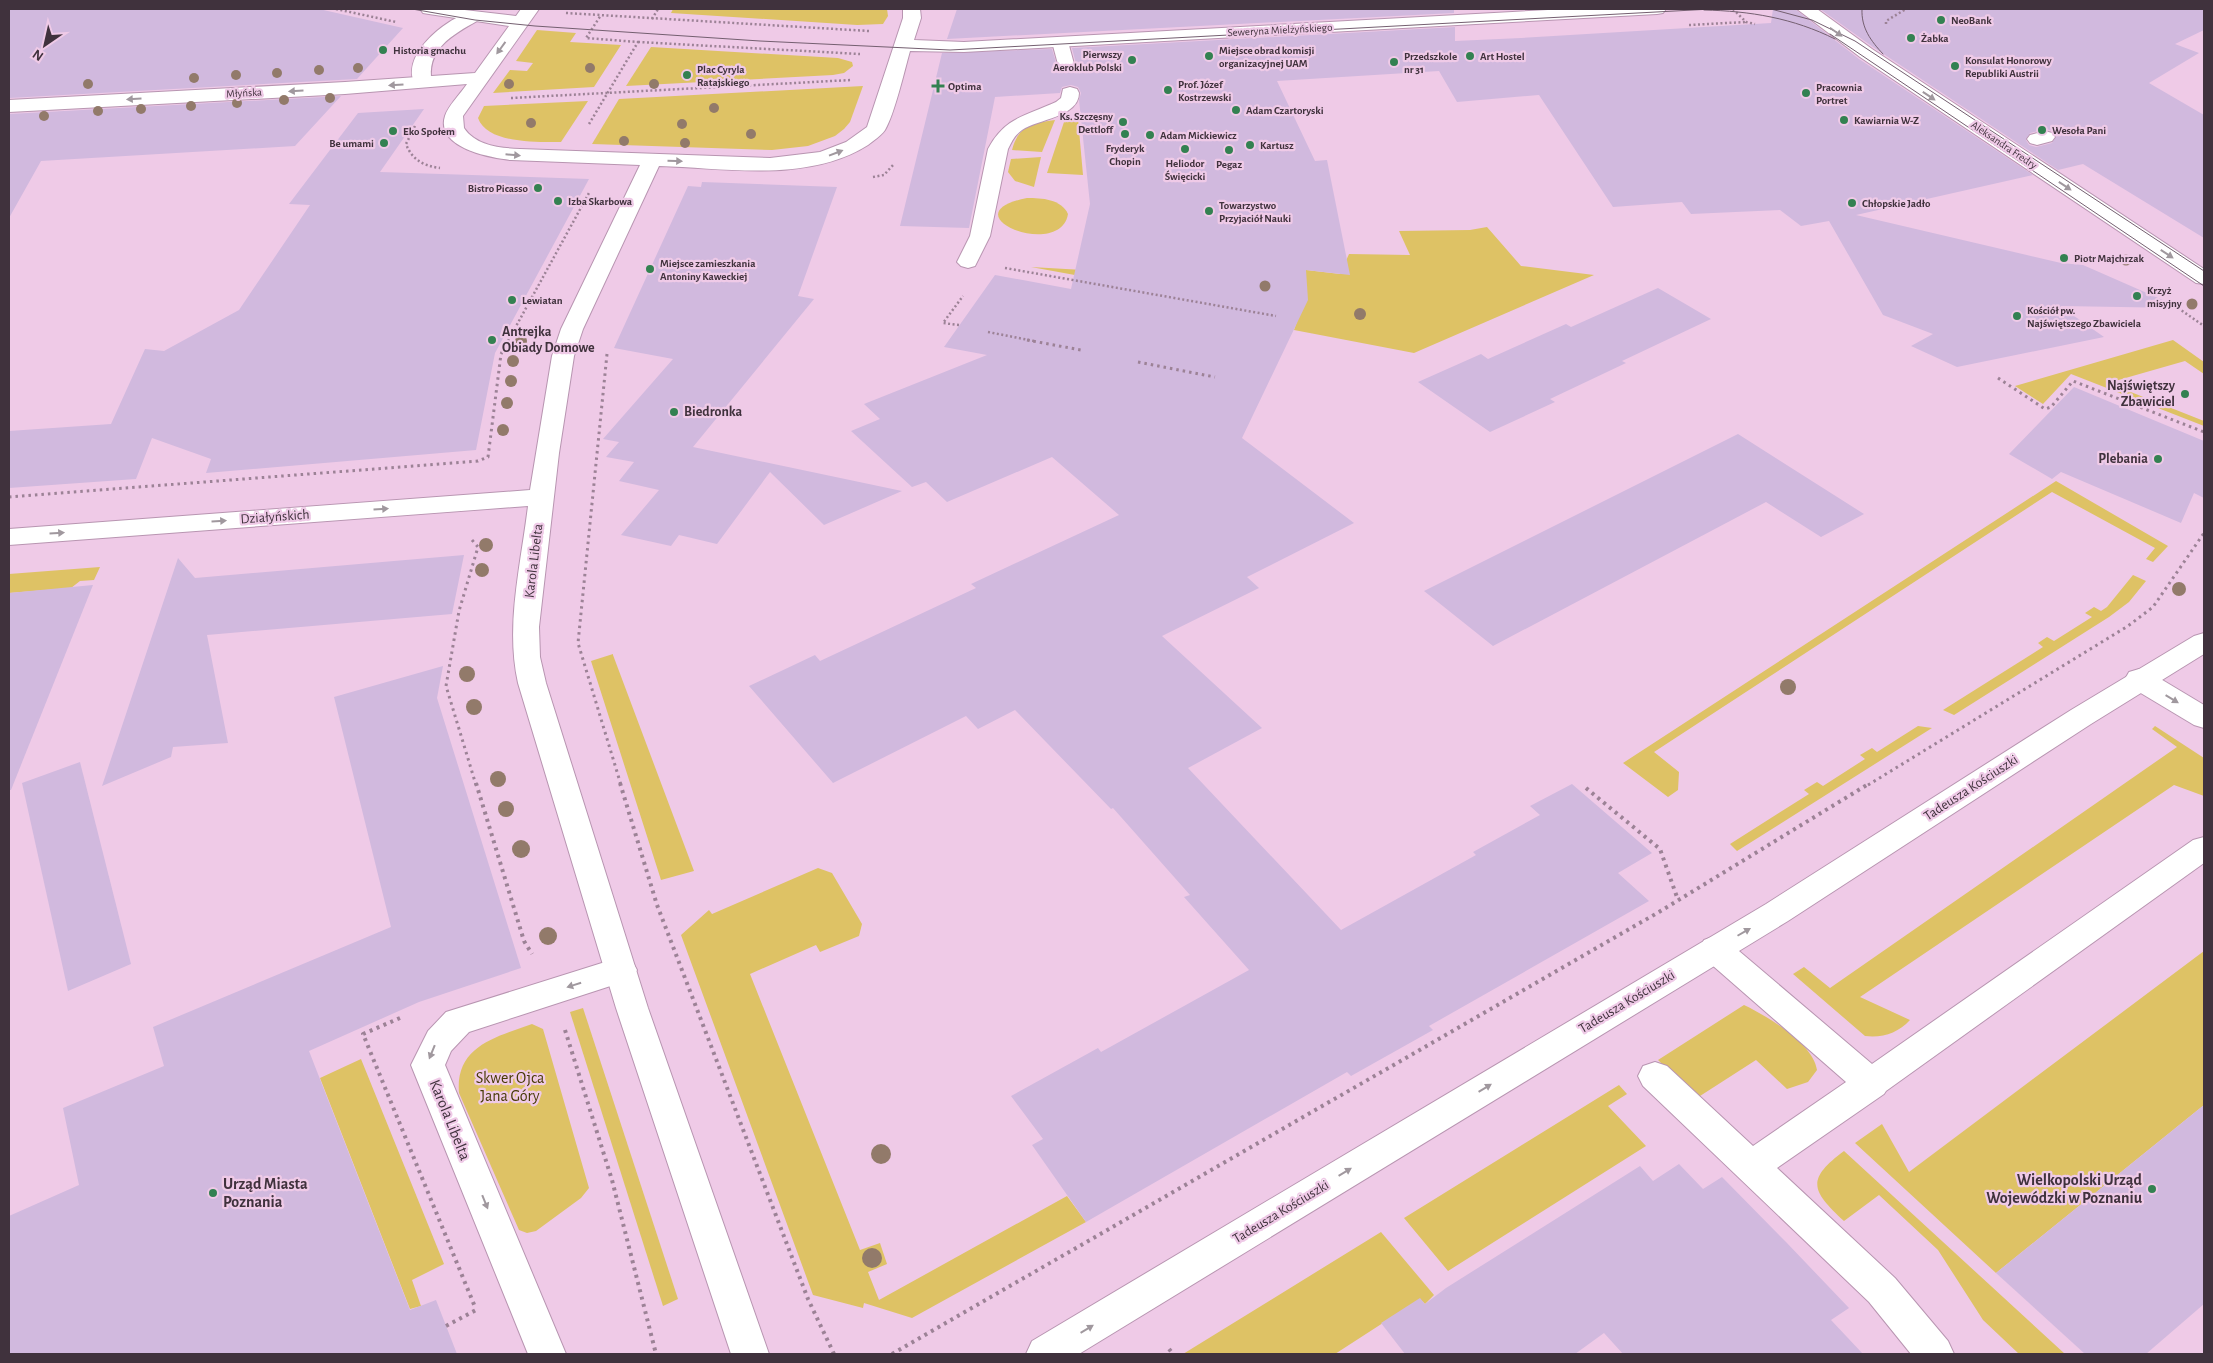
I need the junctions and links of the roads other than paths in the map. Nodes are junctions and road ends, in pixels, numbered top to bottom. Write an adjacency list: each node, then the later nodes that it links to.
1 (429, 9): 8 (street)
2 (911, 9): 10 (street)
3 (1657, 9): 6 (street, Seweryna Mielżyńskiego)
4 (1785, 9): 5 (street)
5 (1807, 9): 18 (street, Aleksandra Fredry, one-way to 18)
6 (1562, 11): 9 (street, Seweryna Mielżyńskiego)
7 (525, 15): 8 (street); 12 (street, one-way to 12)
8 (471, 17): 13 (street)
9 (1061, 42): 10 (street, Seweryna Mielżyńskiego); 11 (street)
10 (903, 45): 16 (street, one-way to 10)
11 (1065, 64)
12 (480, 78): 13 (street, Młyńska); 16 (street, one-way to 16)
13 (423, 83): 15 (street, Młyńska, one-way to 15)
14 (1070, 93): 17 (street)
15 (9, 106)
16 (652, 160): 19 (street, Karola Libelta)
17 (968, 262)
18 (2204, 278)
19 (541, 497): 20 (street, Działyńskich, one-way to 19); 26 (street, Karola Libelta)
20 (9, 537)
21 (2204, 642): 22 (street, Tadeusza Kościuszki)
22 (2140, 679): 23 (street, one-way to 23); 25 (street, Tadeusza Kościuszki, one-way to 22)
23 (2204, 718)
24 (2204, 848): 28 (street)
25 (1715, 949): 28 (street); 32 (street, Tadeusza Kościuszki, one-way to 25)
26 (621, 970): 30 (street, Karola Libelta, one-way to 30); 31 (street, Karola Libelta)
27 (1655, 1076): 29 (street)
28 (1872, 1084): 29 (street)
29 (1751, 1167): 33 (street)
30 (548, 1354)
31 (750, 1354)
32 (1045, 1354)
33 (1935, 1354)

